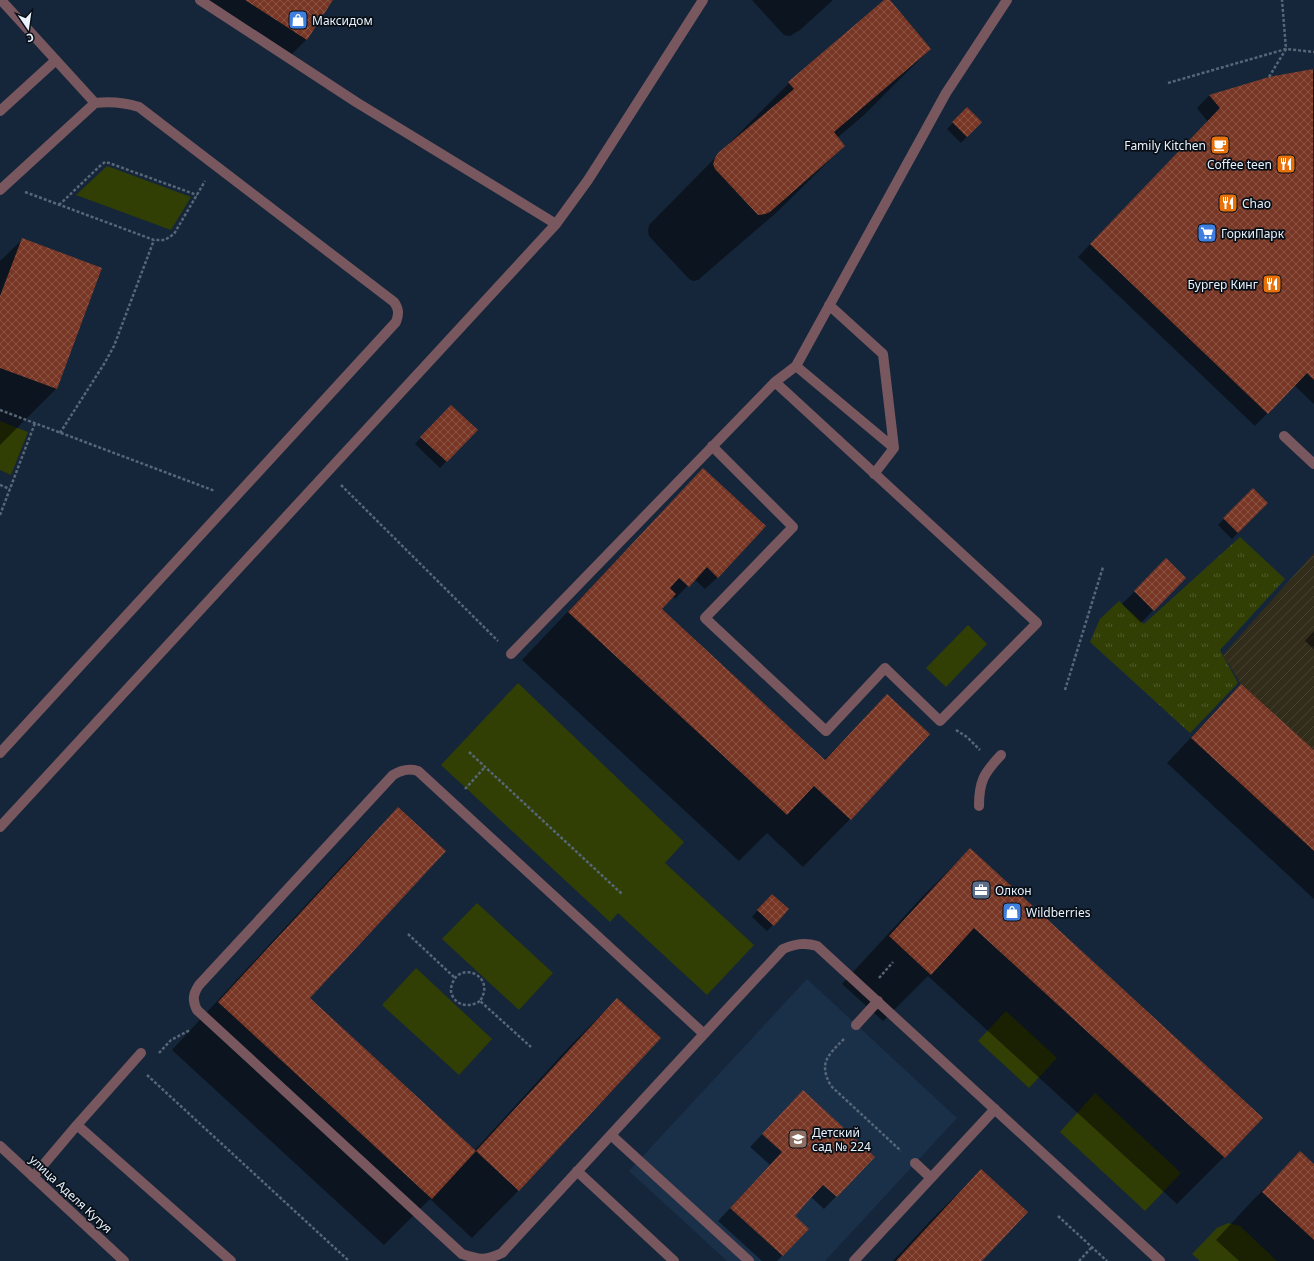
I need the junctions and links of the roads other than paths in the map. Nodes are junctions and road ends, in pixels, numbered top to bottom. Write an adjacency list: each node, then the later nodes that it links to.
1 (1, 0): 5 (street)
2 (200, 0): 9 (street)
3 (703, 0): 9 (street)
4 (1007, 0): 10 (street)
5 (56, 60): 6 (street); 7 (street)
6 (95, 103): 8 (street); 19 (street)
7 (0, 111)
8 (2, 187)
9 (556, 224): 22 (street)
10 (829, 305): 11 (street); 15 (street)
11 (796, 366): 12 (street); 15 (street)
12 (775, 382): 14 (street); 17 (street)
13 (1284, 436): 16 (street)
14 (712, 446): 17 (street); 18 (street)
15 (894, 448): 17 (street)
16 (1314, 464)
17 (874, 474)
18 (511, 654)
19 (0, 752)
20 (1001, 755): 21 (street)
21 (979, 806)
22 (0, 827)
23 (878, 1001): 24 (street); 25 (street); 27 (street)
24 (856, 1025)
25 (704, 1034): 29 (street); 32 (street)
26 (141, 1053): 28 (street)
27 (995, 1109): 34 (street); 40 (street)
28 (77, 1125): 33 (street); 36 (street)
29 (611, 1135): 32 (street); 38 (street)
30 (0, 1146): 33 (street, улица Аделя Кутуя)
31 (915, 1164): 34 (street)
32 (577, 1172): 37 (street)
33 (33, 1177): 35 (street, улица Аделя Кутуя)
34 (931, 1178): 39 (street)
35 (124, 1261)
36 (231, 1261)
37 (674, 1261)
38 (749, 1261)
39 (854, 1261)
40 (1160, 1261)

